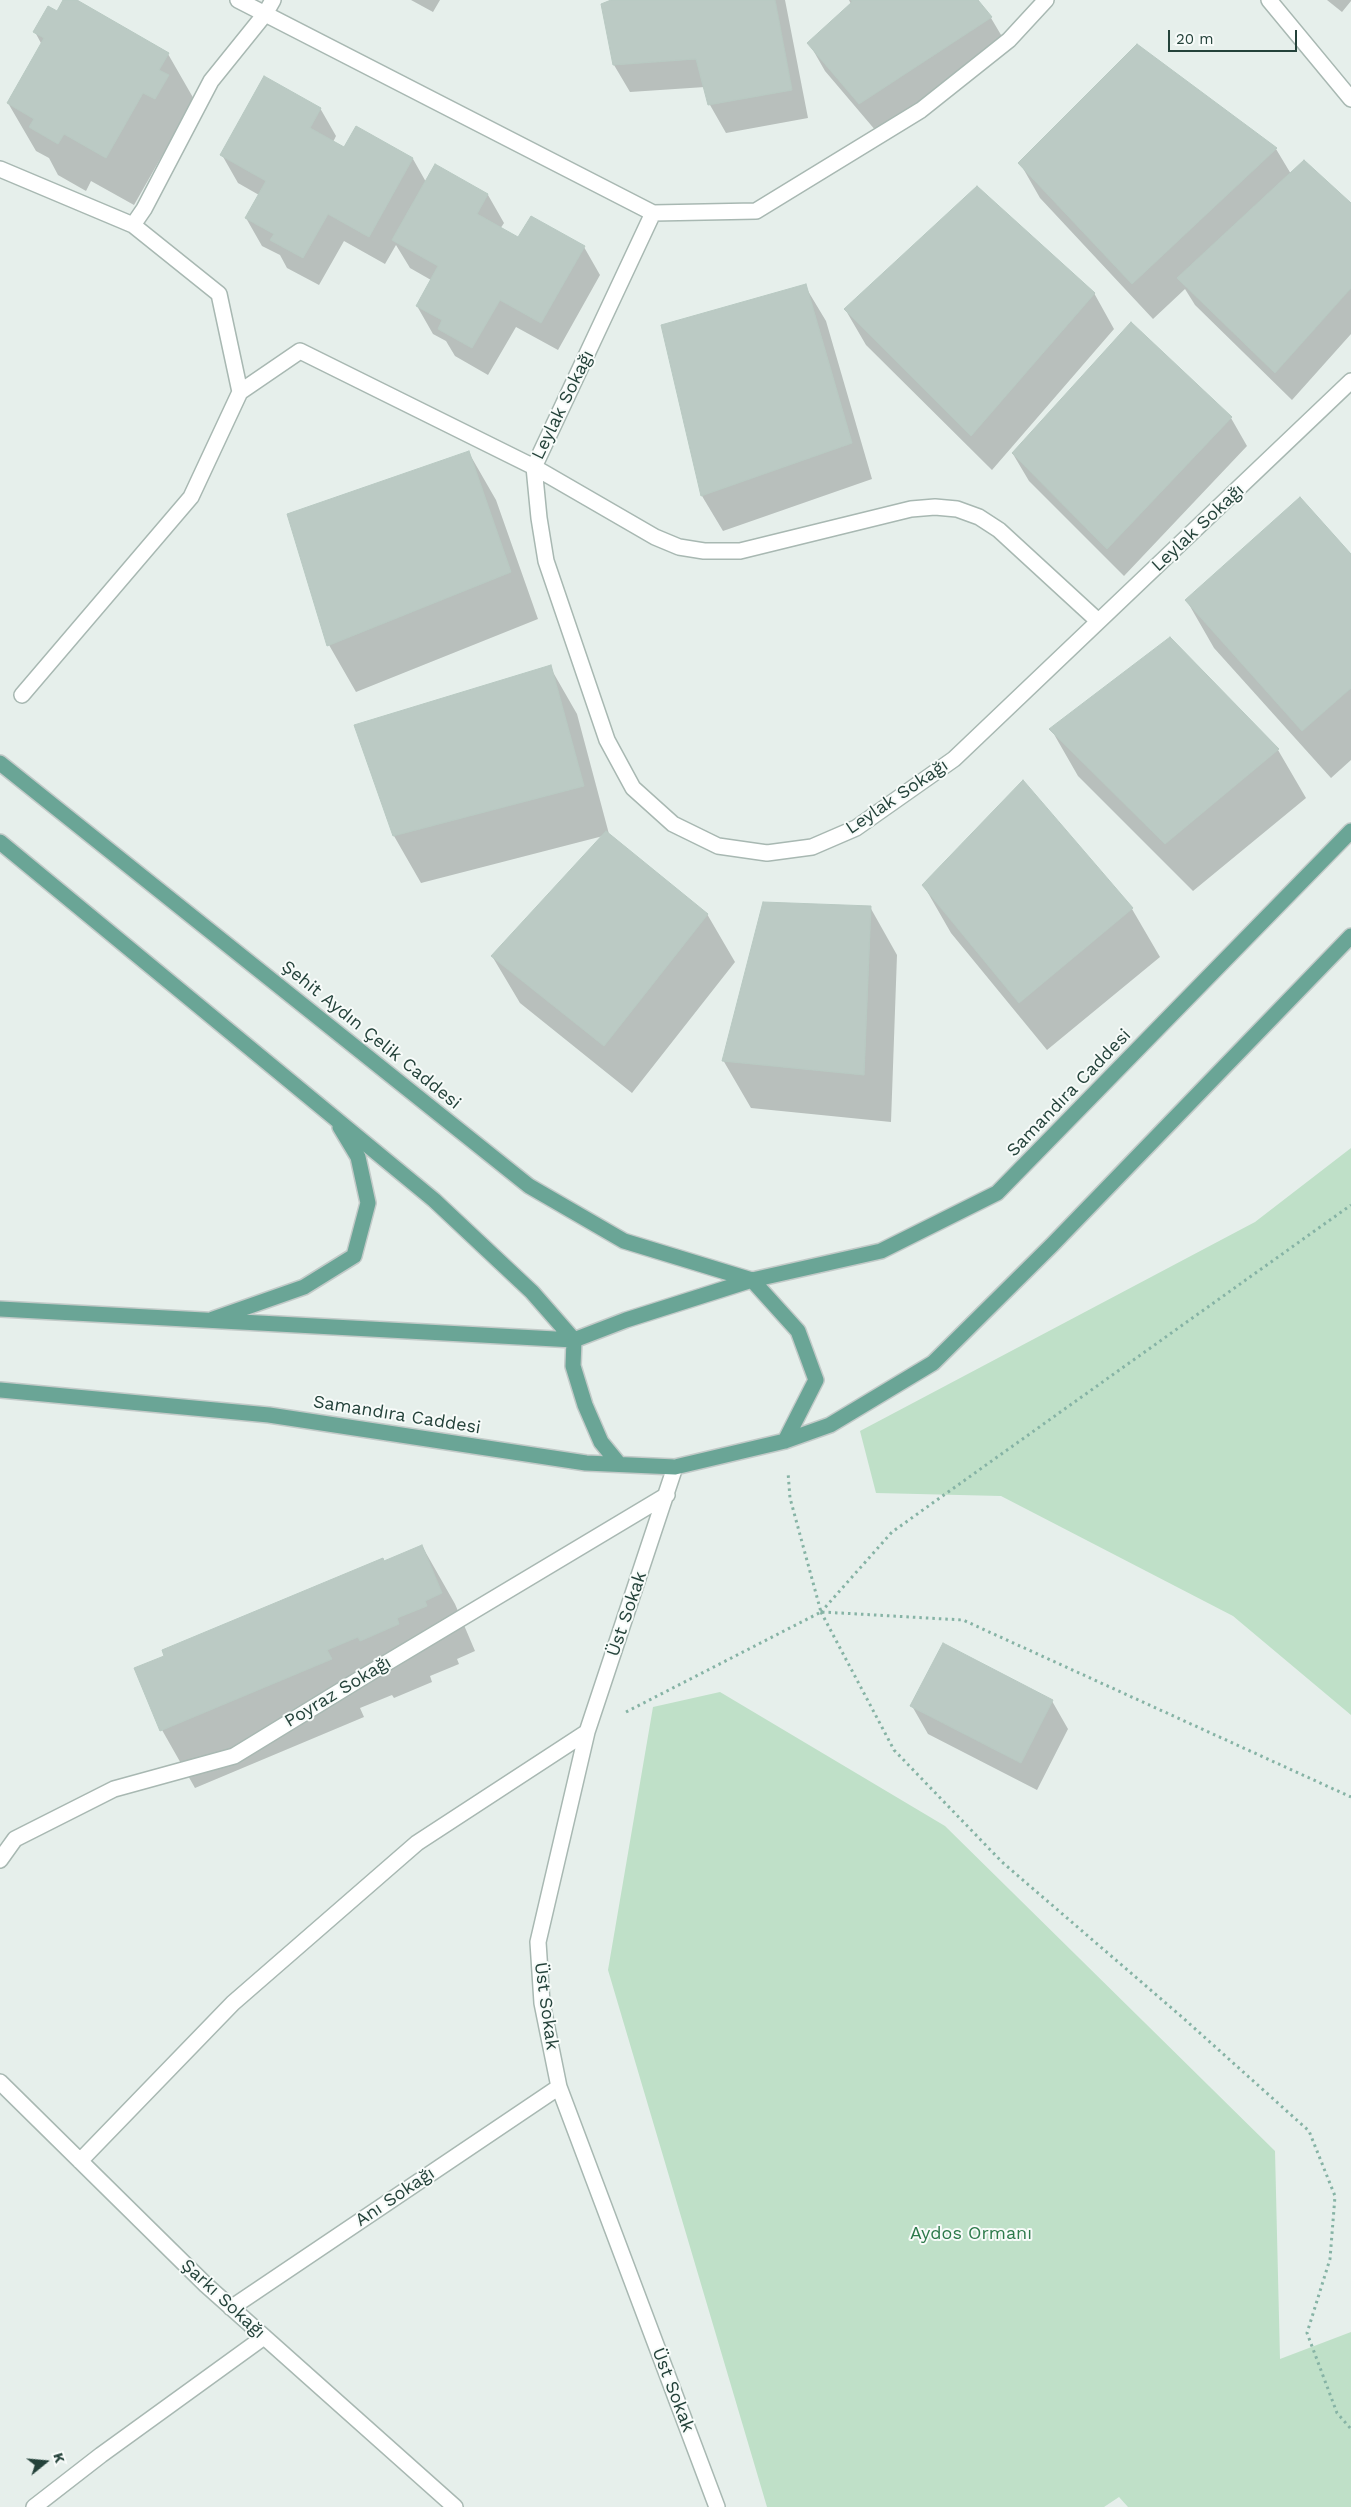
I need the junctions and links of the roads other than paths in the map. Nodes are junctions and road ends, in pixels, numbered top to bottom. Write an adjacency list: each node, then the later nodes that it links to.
1 (238, 0): 5 (street)
2 (273, 0): 5 (street)
3 (1046, 0): 8 (street)
4 (1269, 0): 6 (street)
5 (265, 14): 8 (street); 9 (street)
6 (1351, 99)
7 (0, 169): 9 (street)
8 (653, 213): 12 (street, Leylak Sokağı)
9 (133, 225): 11 (street)
10 (1351, 382): 13 (street, Leylak Sokağı)
11 (240, 392): 12 (street); 14 (street)
12 (534, 467): 13 (street); 13 (street, Leylak Sokağı)
13 (1097, 620)
14 (22, 695)
15 (0, 762): 20 (main road, Şehit Aydın Çelik Caddesi)
16 (1351, 831): 20 (main road, Samandıra Caddesi)
17 (0, 842): 19 (main road)
18 (1351, 936): 25 (main road, Samandıra Caddesi)
19 (334, 1116): 22 (main road); 23 (main road)
20 (752, 1280): 23 (main road, Samandıra Caddesi); 25 (main road)
21 (0, 1309): 22 (main road, Samandıra Caddesi)
22 (207, 1321): 23 (main road, Samandıra Caddesi)
23 (574, 1340): 26 (main road)
24 (0, 1390): 26 (main road, Samandıra Caddesi)
25 (785, 1441): 27 (main road, Samandıra Caddesi)
26 (619, 1464): 27 (main road, Samandıra Caddesi)
27 (675, 1467): 28 (street, Üst Sokak)
28 (667, 1495): 29 (street, Üst Sokak); 30 (street, Poyraz Sokağı)
29 (587, 1732): 32 (street, Üst Sokak); 33 (street)
30 (0, 1860)
31 (0, 2082): 33 (street, Şarkı Sokağı)
32 (559, 2087): 34 (street, Anı Sokağı); 38 (street, Üst Sokak)
33 (80, 2161): 34 (street, Şarkı Sokağı)
34 (231, 2308): 35 (street, Şarkı Sokağı)
35 (264, 2337): 36 (street); 37 (street, Şarkı Sokağı)
36 (34, 2507)
37 (455, 2507)
38 (717, 2507)

